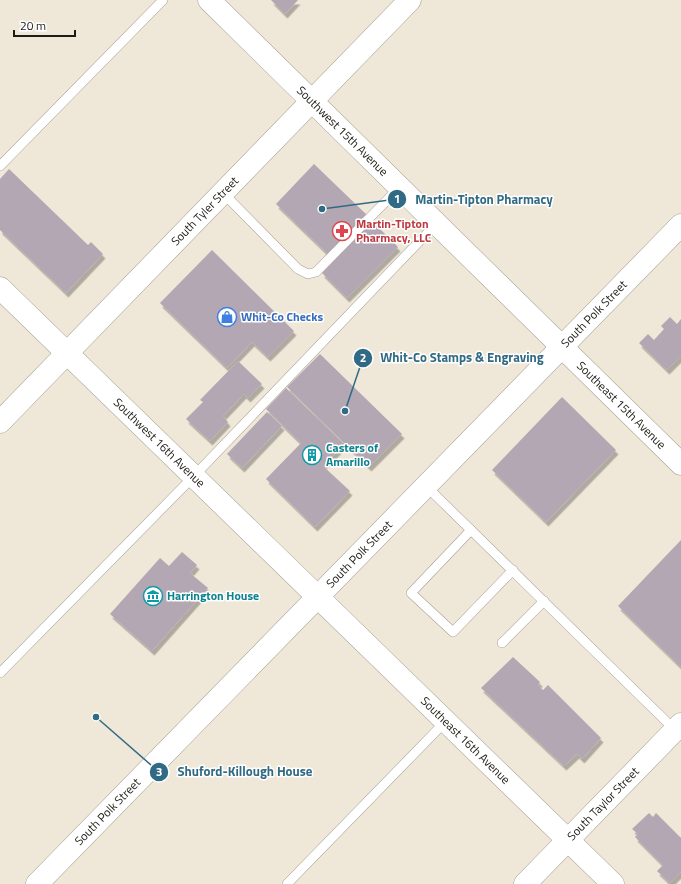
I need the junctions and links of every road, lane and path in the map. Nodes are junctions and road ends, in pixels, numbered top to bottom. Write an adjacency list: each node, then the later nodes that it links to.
1 (163, 0): 5 (lane)
2 (209, 0): 4 (street, Southwest 15th Avenue)
3 (410, 0): 4 (street, South Tyler Street)
4 (312, 102): 6 (street, Southwest 15th Avenue); 7 (street, South Tyler Street)
5 (0, 166)
6 (400, 187): 7 (lane); 8 (street, Southwest 15th Avenue)
7 (223, 193): 12 (street, South Tyler Street)
8 (437, 223): 11 (street, Southwest 15th Avenue); 15 (lane)
9 (681, 226): 11 (street, South Polk Street)
10 (0, 288): 12 (street, Southwest 16th Avenue)
11 (562, 346): 14 (street, Southeast 15th Avenue); 16 (street, South Polk Street)
12 (67, 353): 13 (street, South Tyler Street); 15 (street, Southwest 16th Avenue)
13 (0, 422)
14 (681, 464)
15 (194, 476): 19 (street, Southwest 16th Avenue); 22 (lane)
16 (426, 486): 17 (lane); 19 (street, South Polk Street)
17 (471, 530): 18 (lane); 18 (lane)
18 (513, 570): 20 (lane)
19 (318, 597): 23 (street, Southeast 16th Avenue); 26 (street, South Polk Street)
20 (544, 601): 21 (lane); 24 (lane)
21 (502, 643)
22 (0, 673)
23 (445, 722): 25 (street, Southeast 16th Avenue); 27 (lane)
24 (678, 727): 25 (street, South Taylor Street)
25 (568, 840): 28 (street, South Taylor Street); 29 (street, Southeast 16th Avenue)
26 (37, 884)
27 (287, 884)
28 (525, 884)
29 (613, 884)

